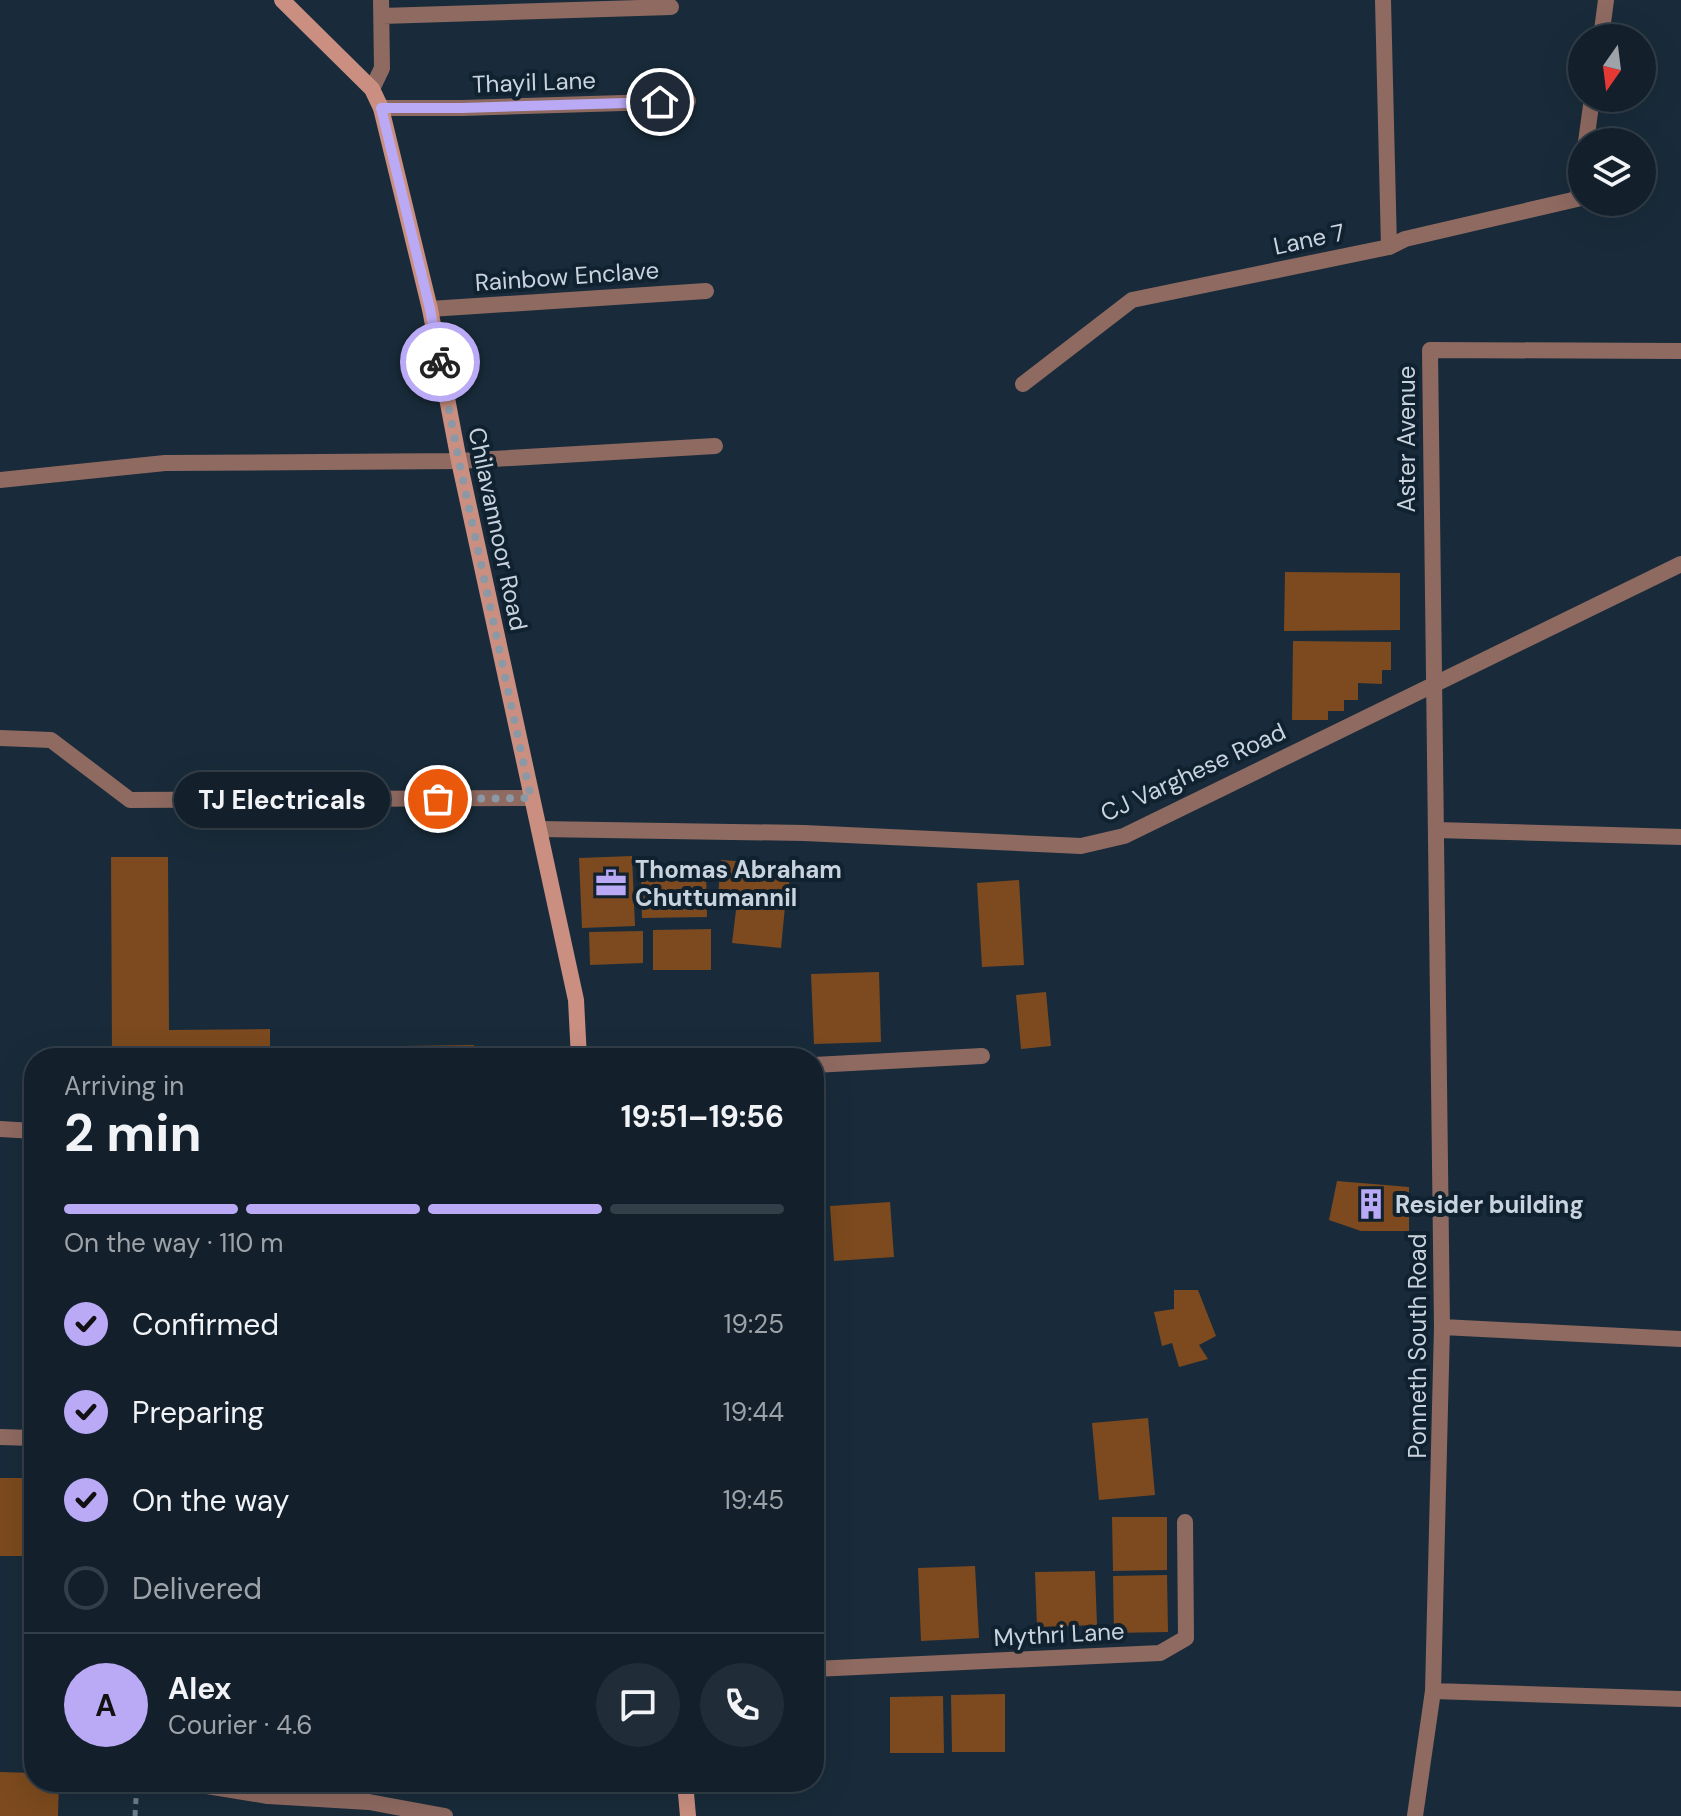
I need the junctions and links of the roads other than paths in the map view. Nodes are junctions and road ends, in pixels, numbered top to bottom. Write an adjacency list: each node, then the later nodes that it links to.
1 (282, 0): 7 (street, Chilavannoor Road)
2 (1383, 0): 11 (street)
3 (1609, 0): 6 (street)
4 (671, 7): 5 (street)
5 (382, 8): 7 (street)
6 (1608, 24)
7 (372, 89): 9 (street, Chilavannoor Road)
8 (688, 101): 9 (street, Thayil Lane)
9 (381, 108): 13 (street, Chilavannoor Road)
10 (1568, 201): 11 (street, Lane 7)
11 (1389, 247): 15 (street, Lane 7)
12 (706, 291): 13 (street, Rainbow Enclave)
13 (430, 309): 17 (street, Chilavannoor Road)
14 (1681, 351): 20 (street, Aster Avenue)
15 (1023, 384)
16 (715, 446): 17 (street)
17 (459, 461): 18 (street); 22 (street, Chilavannoor Road)
18 (0, 480)
19 (1681, 564): 20 (street, CJ Varghese Road)
20 (1433, 683): 23 (street, CJ Varghese Road); 24 (street, Ponneth South Road)
21 (0, 738): 22 (street)
22 (531, 798): 23 (street, Chilavannoor Road)
23 (539, 829): 26 (street, Chilavannoor Road)
24 (1436, 830): 25 (street); 31 (street, Ponneth South Road)
25 (1681, 837)
26 (578, 1048)
27 (982, 1056): 28 (street)
28 (824, 1064)
29 (0, 1129): 30 (street)
30 (24, 1130)
31 (1442, 1327): 32 (street); 37 (street, Ponneth South Road)
32 (1681, 1339)
33 (0, 1437): 34 (street)
34 (24, 1438)
35 (1185, 1522): 36 (street, Mythri Lane)
36 (824, 1669)
37 (1433, 1691): 38 (street); 43 (street, Ponneth South Road)
38 (1681, 1699)
39 (244, 1792): 41 (street)
40 (686, 1792): 42 (street)
41 (445, 1816)
42 (688, 1816)
43 (1415, 1816)

